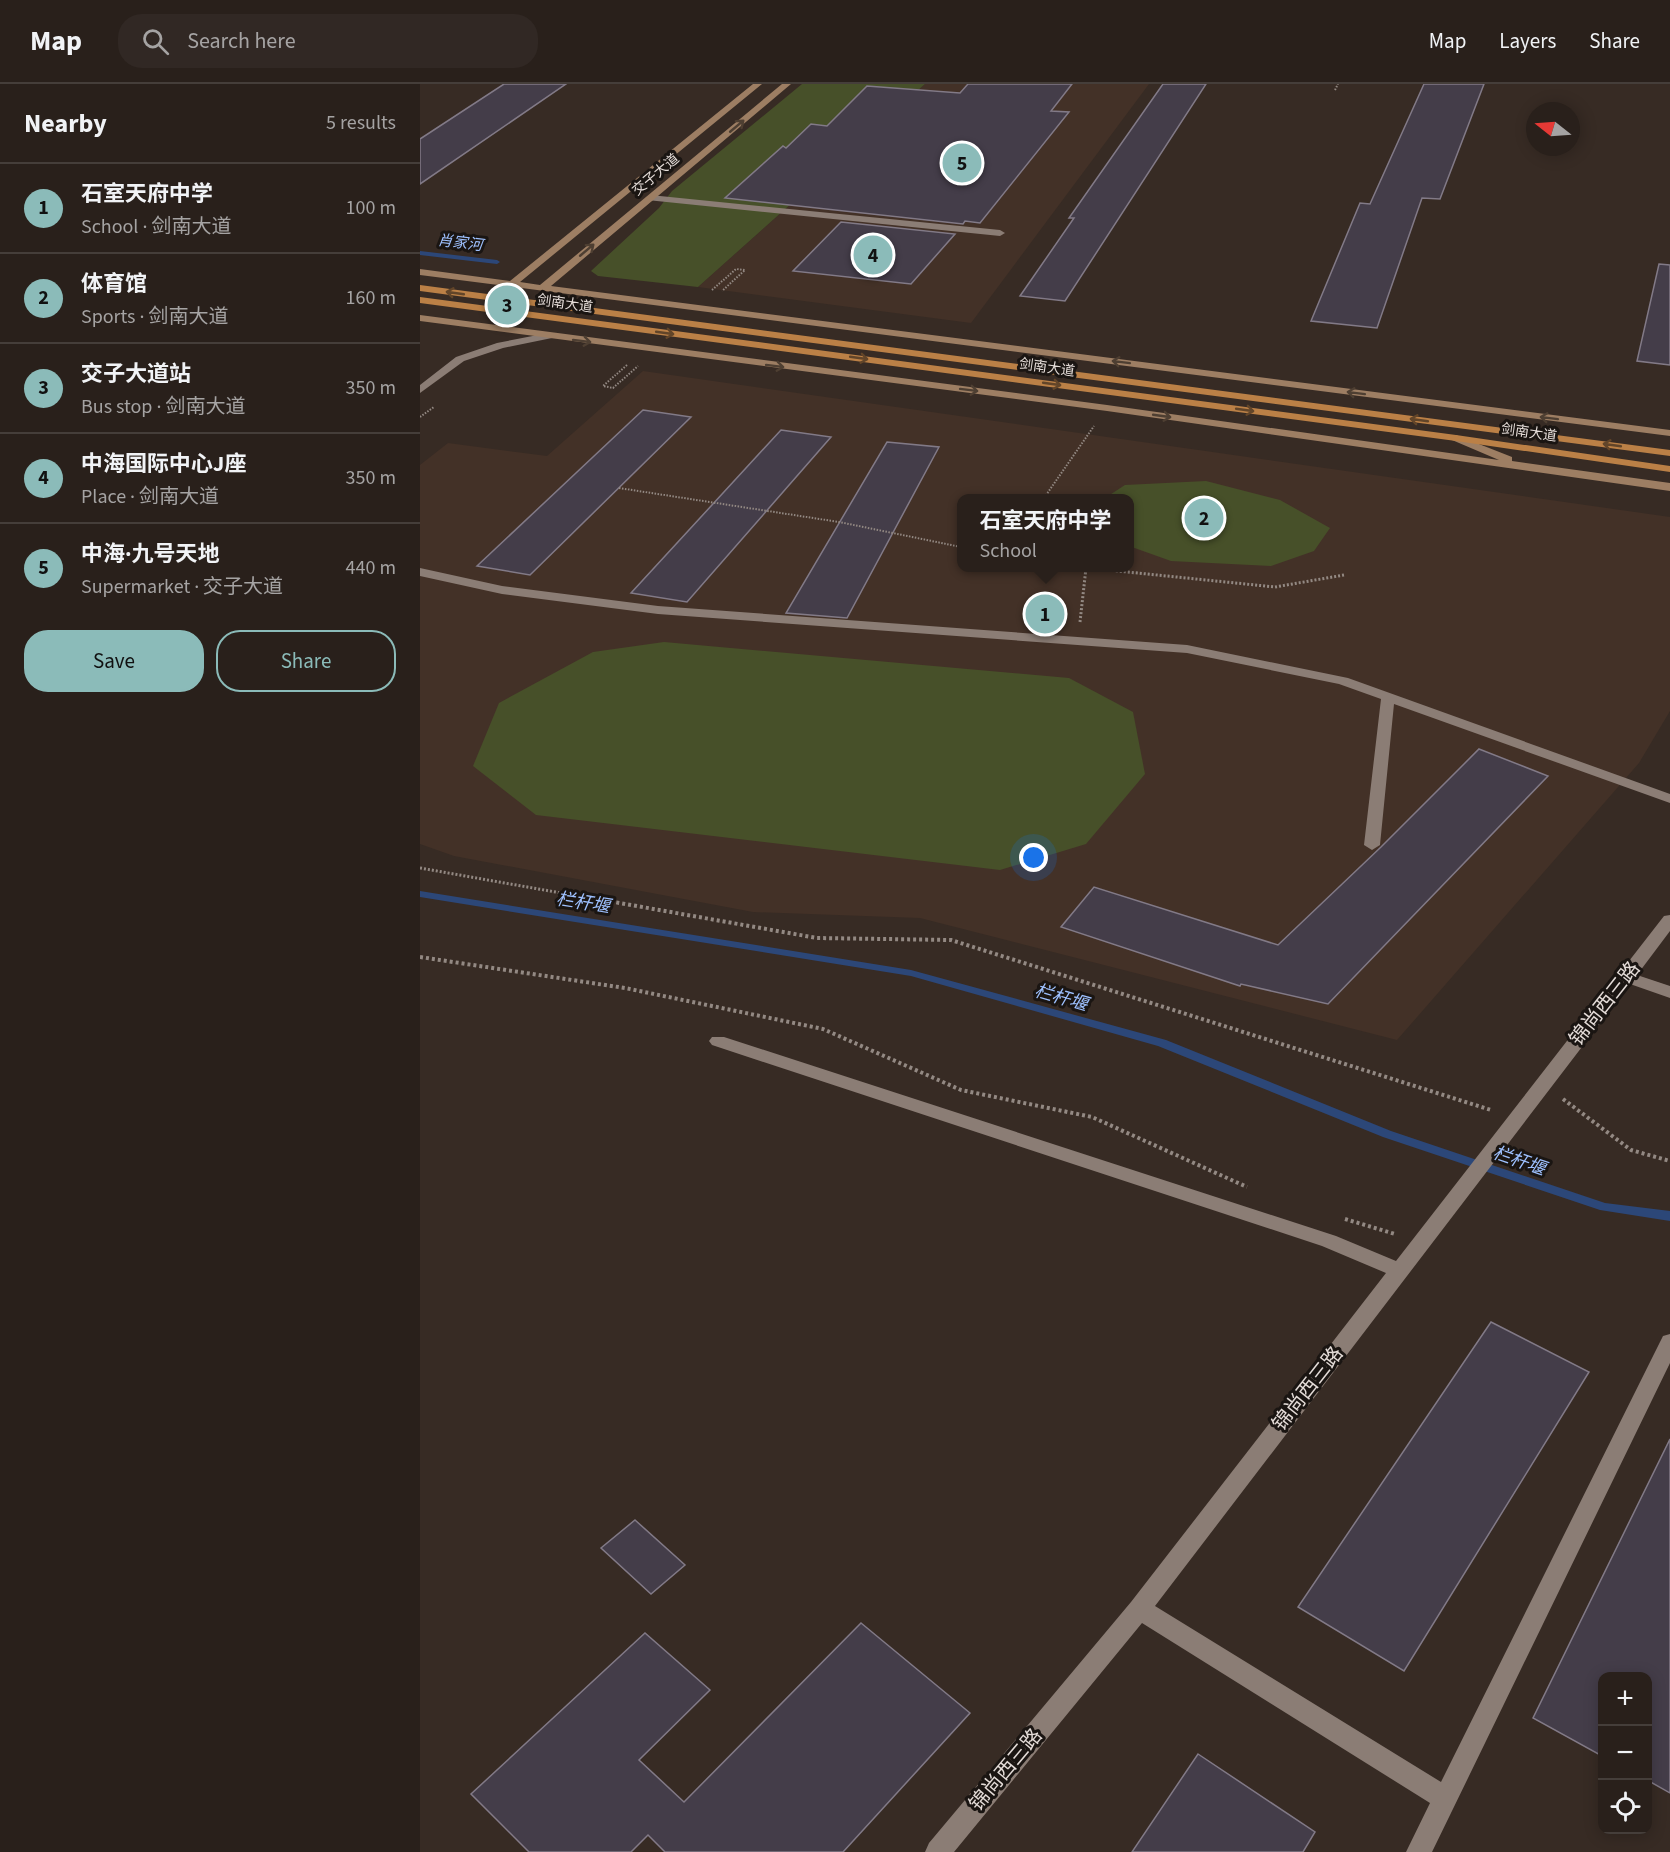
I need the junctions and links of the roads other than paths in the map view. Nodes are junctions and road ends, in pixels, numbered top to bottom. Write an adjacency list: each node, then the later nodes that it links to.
1 (758, 84): 6 (main road, 交子大道)
2 (787, 84): 3 (main road, 交子大道, one-way to 2)
3 (650, 198): 4 (street); 8 (main road, 交子大道, one-way to 3)
4 (1000, 233)
5 (420, 272): 6 (main road)
6 (512, 284): 8 (main road)
7 (420, 288): 15 (highway, 剑南大道, one-way to 7)
8 (542, 288): 13 (main road, one-way to 8)
9 (420, 300): 14 (highway, 剑南大道, one-way to 14)
10 (420, 318): 11 (main road)
11 (548, 336): 12 (street); 16 (main road, one-way to 16)
12 (420, 390)
13 (1670, 433)
14 (1456, 438): 16 (main road); 17 (highway, 剑南大道)
15 (1670, 453)
16 (1533, 469): 18 (main road)
17 (1670, 469)
18 (1670, 488)
19 (420, 572): 20 (street)
20 (1388, 698): 21 (street); 22 (street)
21 (1670, 799)
22 (1372, 845)
23 (1670, 920): 24 (street, 锦尚西三路)
24 (1626, 976): 25 (street); 27 (street, 锦尚西三路)
25 (1670, 992)
26 (718, 1041): 27 (street)
27 (1400, 1271): 29 (street, 锦尚西三路)
28 (1670, 1342): 30 (street)
29 (1139, 1609): 30 (street); 31 (street, 锦尚西三路)
30 (1445, 1798): 32 (street)
31 (938, 1852)
32 (1419, 1852)

